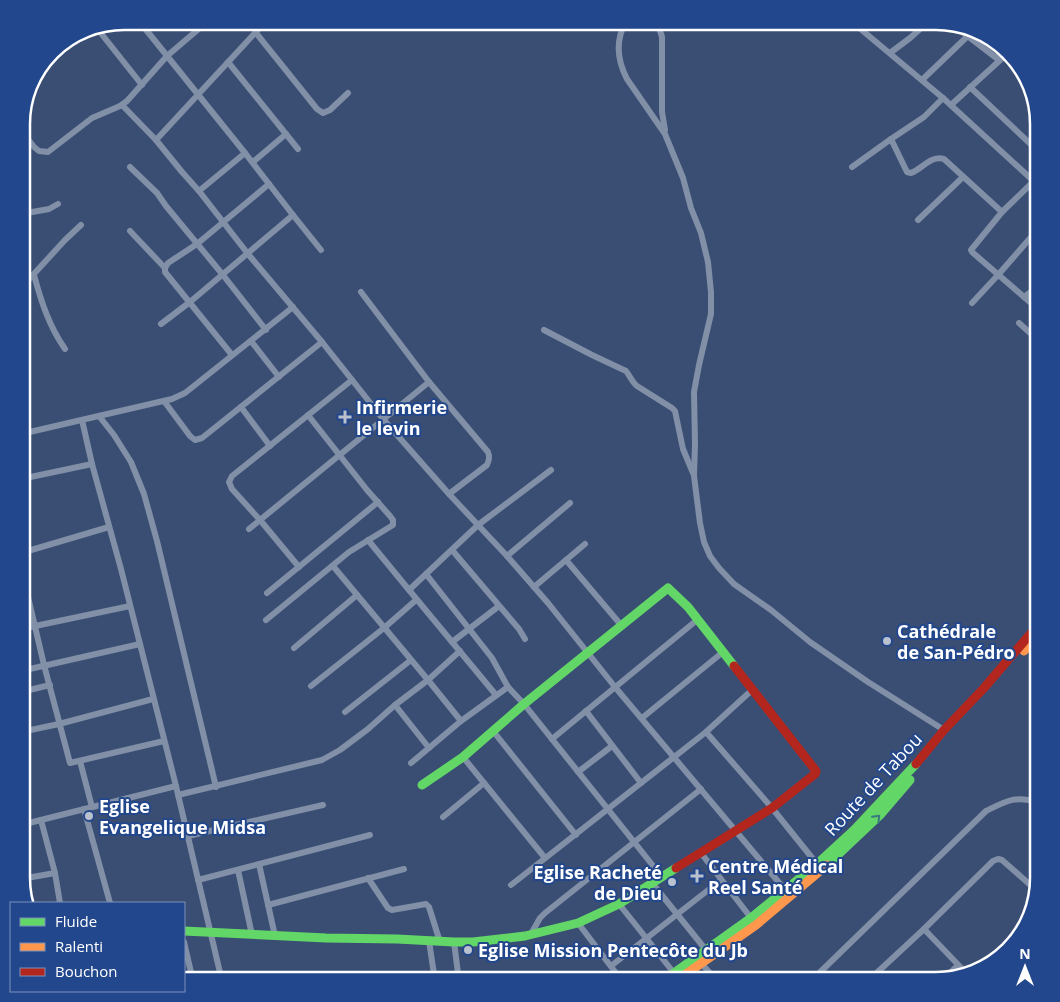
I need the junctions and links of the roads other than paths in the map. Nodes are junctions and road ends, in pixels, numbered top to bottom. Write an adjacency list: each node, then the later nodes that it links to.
1 (146, 30): 13 (street)
2 (197, 30): 13 (street)
3 (258, 30): 9 (street)
4 (622, 30): 26 (street)
5 (660, 30): 26 (street)
6 (863, 30): 12 (street)
7 (920, 30): 12 (street)
8 (101, 33): 18 (street)
9 (256, 33): 16 (street); 20 (street)
10 (968, 35): 17 (street)
11 (969, 36): 15 (street)
12 (890, 53): 17 (street)
13 (167, 56): 18 (street); 21 (street)
14 (1002, 58): 15 (street)
15 (999, 60): 19 (street)
16 (228, 62): 21 (street); 25 (street)
17 (922, 80): 22 (street)
18 (142, 85): 23 (street)
19 (970, 87): 24 (street); 30 (street)
20 (348, 93)
21 (198, 94): 28 (street); 32 (street)
22 (944, 98): 24 (street); 27 (street)
23 (122, 105): 28 (street); 29 (street)
24 (951, 105): 37 (street)
25 (286, 134): 31 (street); 33 (street)
26 (665, 134): 88 (street)
27 (891, 139): 34 (street); 36 (street)
28 (156, 140): 40 (street)
29 (30, 141)
30 (1030, 143)
31 (298, 149)
32 (245, 153): 33 (street); 40 (street)
33 (253, 162): 38 (street)
34 (852, 166)
35 (130, 167): 50 (street)
36 (963, 177): 42 (street); 45 (street)
37 (1030, 178)
38 (269, 184): 44 (street); 46 (street)
39 (1030, 189): 42 (street)
40 (199, 191): 46 (street)
41 (58, 204): 43 (street)
42 (1002, 212): 56 (street)
43 (30, 213)
44 (293, 215): 51 (street); 52 (street)
45 (918, 220)
46 (223, 222): 50 (street); 52 (street)
47 (81, 225): 54 (street)
48 (130, 231): 53 (street)
49 (1030, 238): 56 (street)
50 (197, 244): 53 (street); 55 (street)
51 (321, 250)
52 (248, 254): 55 (street); 64 (street)
53 (165, 268): 61 (street)
54 (34, 275): 57 (street); 72 (street)
55 (222, 275): 61 (street); 67 (street)
56 (998, 275): 60 (street); 62 (street)
57 (30, 279)
58 (361, 292): 76 (street)
59 (1030, 293): 60 (street)
60 (1024, 298): 63 (street)
61 (190, 302): 66 (street); 73 (street)
62 (972, 303)
63 (1030, 303)
64 (294, 307): 67 (street); 71 (street)
65 (1019, 323): 69 (street)
66 (161, 324)
67 (266, 330): 70 (street)
68 (544, 330): 88 (street)
69 (1030, 333)
70 (251, 341): 73 (street); 74 (street)
71 (322, 342): 74 (street); 75 (street)
72 (65, 349)
73 (232, 356): 77 (street)
74 (279, 377): 78 (street)
75 (352, 380): 79 (street); 81 (street)
76 (429, 382): 81 (street); 90 (street)
77 (164, 401): 78 (street); 80 (street)
78 (241, 407): 84 (street)
79 (308, 415): 84 (street); 85 (street)
80 (99, 416): 82 (street); 166 (street)
81 (383, 419): 85 (street); 90 (street)
82 (82, 420): 83 (street); 86 (street)
83 (30, 432)
84 (270, 446): 93 (street)
85 (340, 455): 91 (street); 93 (street)
86 (92, 464): 89 (street); 95 (street)
87 (551, 470): 94 (street)
88 (694, 476): 150 (street)
89 (30, 477)
90 (449, 494): 94 (street)
91 (378, 502): 97 (street); 104 (street)
92 (570, 503): 101 (street)
93 (260, 520): 96 (street); 104 (street)
94 (478, 525): 100 (street); 101 (street)
95 (109, 527): 99 (street); 112 (street)
96 (249, 529)
97 (368, 540): 103 (street); 107 (street)
98 (585, 544): 102 (street)
99 (30, 550)
100 (452, 550): 105 (street); 113 (street)
101 (507, 556): 106 (street)
102 (566, 560): 106 (street); 116 (street)
103 (333, 566): 109 (street); 114 (street)
104 (299, 567): 108 (street)
105 (426, 574): 107 (street); 120 (street)
106 (534, 587): 128 (street)
107 (409, 590): 110 (street)
108 (267, 593)
109 (357, 595): 119 (street); 126 (street)
110 (416, 600): 119 (street); 123 (street)
111 (30, 606): 117 (street)
112 (130, 606): 117 (street); 124 (street)
113 (499, 606): 120 (street); 122 (street)
114 (266, 620)
115 (697, 620): 116 (street); 129 (street); 137 (street)
116 (621, 625): 128 (street)
117 (36, 626): 118 (street); 131 (street)
118 (30, 627)
119 (384, 628): 130 (street); 135 (street)
120 (469, 629): 123 (street); 136 (street)
121 (1030, 634): 150 (street, Route de Tabou)
122 (525, 639)
123 (452, 642): 127 (street)
124 (140, 644): 131 (street); 141 (street)
125 (1030, 645): 218 (street, Route de Tabou, one-way to 125)
126 (294, 648)
127 (460, 651): 133 (street); 140 (street)
128 (588, 652): 137 (street); 142 (street)
129 (723, 652): 139 (street); 146 (street)
130 (411, 660): 133 (street); 145 (street)
131 (44, 665): 132 (street); 134 (street)
132 (30, 669)
133 (428, 680): 143 (street); 147 (street)
134 (50, 685): 138 (street); 148 (street)
135 (311, 686)
136 (508, 686): 140 (street); 142 (street)
137 (616, 687): 144 (street); 146 (street)
138 (30, 690)
139 (752, 690): 152 (street); 172 (street)
140 (496, 695): 147 (street)
141 (153, 699): 148 (street); 154 (street)
142 (524, 704): 151 (street); 153 (street)
143 (395, 705): 156 (street); 166 (street)
144 (586, 711): 153 (street); 155 (street)
145 (345, 712)
146 (642, 718): 158 (street)
147 (461, 721): 156 (street)
148 (59, 724): 149 (street); 159 (street)
149 (30, 730)
150 (944, 730): 186 (street, Route de Tabou)
151 (493, 731): 157 (street); 180 (street)
152 (706, 732): 158 (street); 172 (street)
153 (552, 739): 161 (street)
154 (164, 741): 159 (street); 165 (street)
155 (612, 746): 161 (street); 163 (street)
156 (429, 748): 160 (street)
157 (463, 757): 162 (street); 164 (street)
158 (674, 757): 163 (street); 167 (street)
159 (80, 761): 171 (street)
160 (411, 763)
161 (578, 772): 174 (street)
162 (484, 783): 175 (street); 184 (street)
163 (641, 783): 174 (street)
164 (422, 785)
165 (176, 786): 168 (street); 171 (street)
166 (216, 787): 168 (street)
167 (701, 789): 178 (street); 182 (street)
168 (178, 795): 181 (street)
169 (1030, 800): 231 (street)
170 (323, 805): 181 (street)
171 (92, 807): 173 (street)
172 (772, 808): 178 (street); 186 (street)
173 (84, 809): 176 (street); 200 (street)
174 (608, 809): 180 (street); 182 (street)
175 (443, 817)
176 (41, 820): 177 (street); 189 (street)
177 (30, 823)
178 (736, 831): 183 (street); 198 (street)
179 (370, 835): 185 (street)
180 (576, 835): 184 (street)
181 (188, 836): 193 (street)
182 (635, 843): 191 (street); 209 (street)
183 (701, 853): 191 (street); 194 (street)
184 (545, 858): 197 (street)
185 (259, 864): 188 (street); 202 (street)
186 (817, 864): 198 (street, Route de Tabou)
187 (404, 869): 192 (street)
188 (238, 870): 193 (street); 210 (street)
189 (55, 873): 190 (street); 199 (street)
190 (30, 877)
191 (662, 877): 195 (street)
192 (368, 878): 202 (street); 214 (street)
193 (198, 880): 208 (street)
194 (720, 880): 203 (street); 204 (street)
195 (652, 883): 201 (street); 203 (street)
196 (1029, 884): 206 (street)
197 (511, 886)
198 (786, 891): 204 (street, Route de Tabou)
199 (60, 902)
200 (110, 902)
201 (619, 904): 205 (street); 212 (street)
202 (268, 905): 211 (street)
203 (678, 914): 212 (street); 217 (street)
204 (751, 918): 217 (street, Route de Tabou)
205 (578, 922): 209 (street); 220 (street)
206 (924, 929): 219 (street); 232 (street)
207 (185, 931): 208 (street)
208 (210, 932): 210 (street); 224 (street)
209 (531, 934): 215 (street)
210 (252, 935): 211 (street)
211 (275, 936): 213 (street)
212 (646, 938): 220 (street); 228 (street)
213 (429, 941): 214 (street); 225 (street)
214 (440, 942): 215 (street)
215 (454, 942): 226 (street)
216 (185, 946): 223 (street)
217 (706, 950): 218 (street, Route de Tabou)
218 (699, 961): 229 (street, Route de Tabou); 230 (street)
219 (958, 965): 221 (street); 222 (street)
220 (611, 966): 227 (street)
221 (962, 968)
222 (952, 970)
223 (191, 972)
224 (220, 972)
225 (434, 972)
226 (458, 972)
227 (615, 972)
228 (671, 972)
229 (682, 972)
230 (709, 972)
231 (819, 972)
232 (877, 972)

